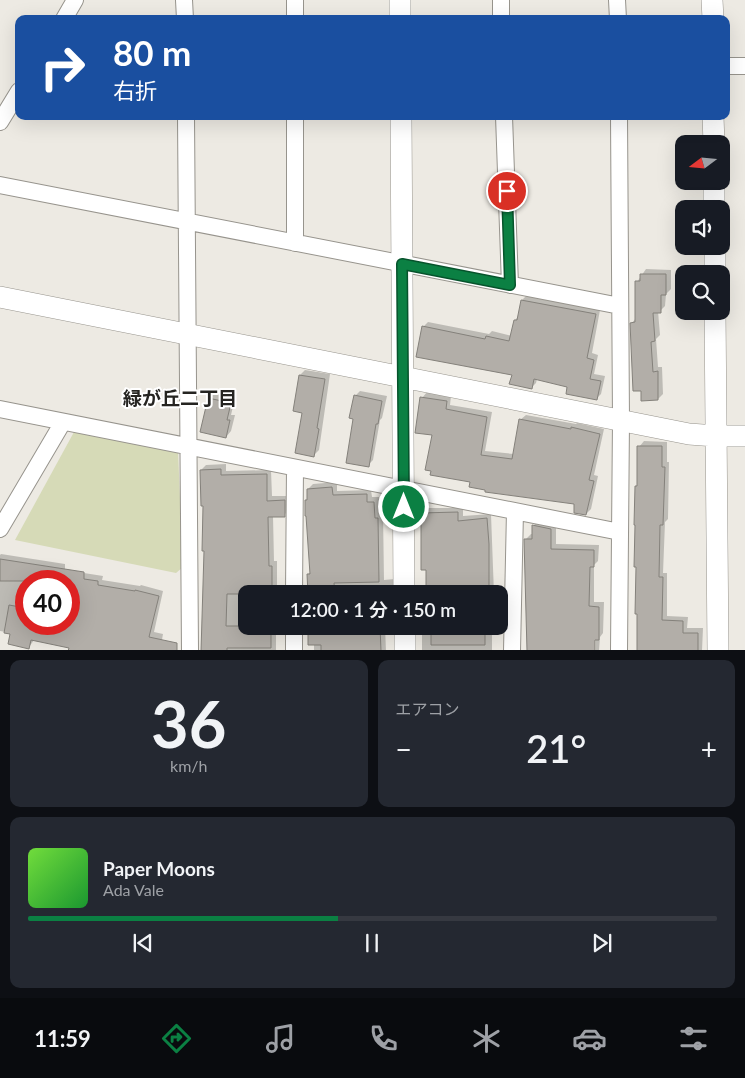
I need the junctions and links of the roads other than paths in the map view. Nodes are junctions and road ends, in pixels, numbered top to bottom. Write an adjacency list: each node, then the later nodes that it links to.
1 (75, 0): 8 (street)
2 (184, 0): 9 (street)
3 (295, 0): 10 (street)
4 (400, 0): 11 (street)
5 (501, 0): 12 (street)
6 (617, 0): 13 (street)
7 (712, 0): 14 (street)
8 (66, 15)
9 (184, 15)
10 (295, 15)
11 (400, 15)
12 (502, 15)
13 (618, 15)
14 (712, 15)
15 (730, 66): 16 (street)
16 (745, 66)
17 (15, 98): 24 (street)
18 (186, 120): 27 (street)
19 (295, 120): 28 (street)
20 (401, 120): 29 (street)
21 (504, 120): 30 (street)
22 (618, 120): 32 (street)
23 (714, 120): 25 (street)
24 (0, 122)
25 (714, 135)
26 (0, 185): 27 (street)
27 (187, 222): 28 (street); 34 (street)
28 (295, 243): 29 (street)
29 (402, 264): 30 (street); 35 (street)
30 (510, 285): 32 (street)
31 (0, 297): 34 (street)
32 (620, 306): 37 (street)
33 (715, 320): 39 (street)
34 (189, 334): 35 (street); 41 (street)
35 (403, 377): 37 (street); 43 (street)
36 (0, 409): 38 (street)
37 (621, 420): 39 (street); 46 (street)
38 (63, 422): 41 (street); 45 (street)
39 (716, 436): 40 (street); 56 (street)
40 (745, 436)
41 (189, 447): 42 (street); 51 (street)
42 (295, 468): 43 (street); 47 (street)
43 (404, 490): 44 (street); 48 (street)
44 (515, 511): 46 (street); 54 (street)
45 (0, 528)
46 (620, 532): 55 (street)
47 (294, 585)
48 (404, 585)
49 (294, 635): 52 (street)
50 (405, 635): 53 (street)
51 (190, 650)
52 (294, 650)
53 (405, 650)
54 (512, 650)
55 (619, 650)
56 (718, 650)

